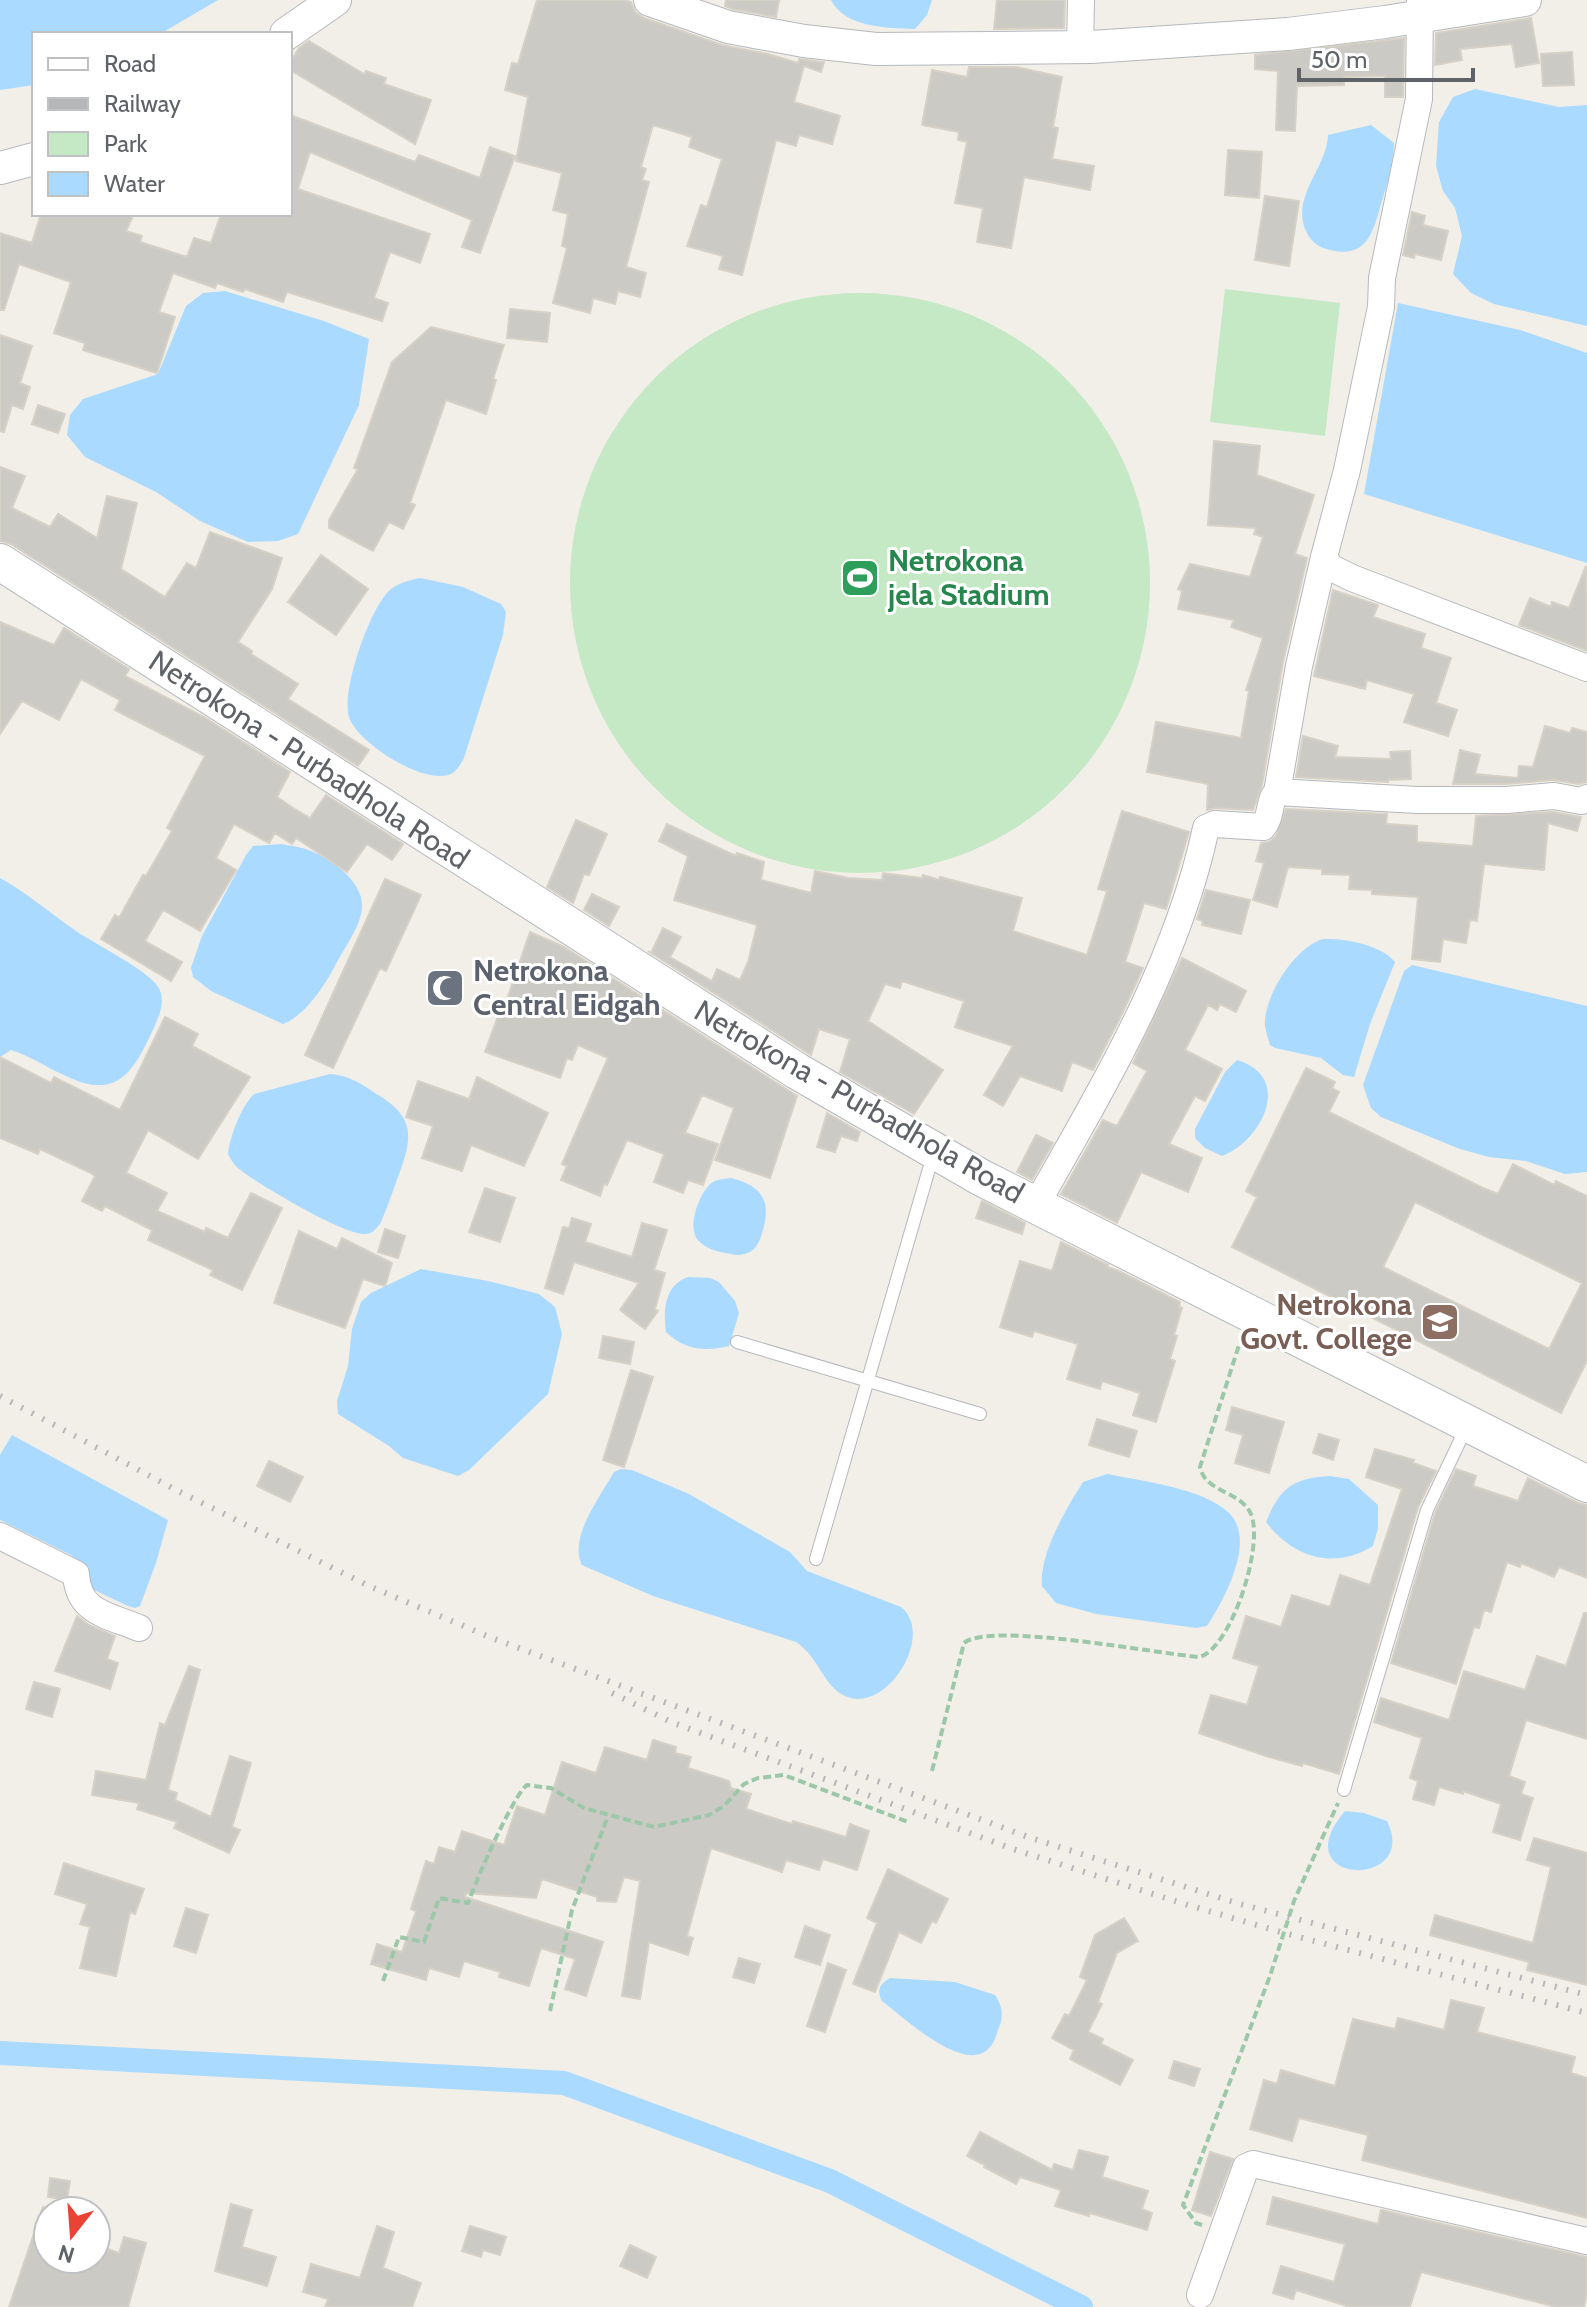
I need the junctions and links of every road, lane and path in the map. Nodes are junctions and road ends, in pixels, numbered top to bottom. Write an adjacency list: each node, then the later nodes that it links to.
1 (335, 0): 6 (street)
2 (650, 0): 7 (street)
3 (1081, 0): 7 (street)
4 (1525, 0): 5 (street)
5 (1419, 9): 7 (street); 10 (street)
6 (289, 32)
7 (1080, 47)
8 (32, 160): 9 (street)
9 (0, 168)
10 (1324, 557): 12 (street); 13 (street)
11 (0, 562): 16 (main road, Netrokona - Purbadhola Road)
12 (1587, 668)
13 (1277, 792): 14 (street); 16 (street)
14 (1587, 798)
15 (929, 1169): 19 (lane)
16 (1036, 1205): 17 (main road, Netrokona - Purbadhola Road)
17 (1250, 1313): 21 (main road, Netrokona - Purbadhola Road); 26 (path)
18 (737, 1342): 19 (lane)
19 (866, 1380): 20 (lane); 24 (lane)
20 (980, 1414)
21 (1468, 1423): 22 (main road, Netrokona - Purbadhola Road); 27 (lane)
22 (1587, 1484)
23 (0, 1536): 25 (street)
24 (816, 1559)
25 (139, 1628)
26 (932, 1771)
27 (1344, 1790): 32 (path)
28 (608, 1816): 29 (path); 30 (path); 31 (path)
29 (908, 1822)
30 (383, 1981)
31 (550, 2011)
32 (1224, 2232): 33 (street); 34 (street)
33 (1587, 2241)
34 (1200, 2295)

